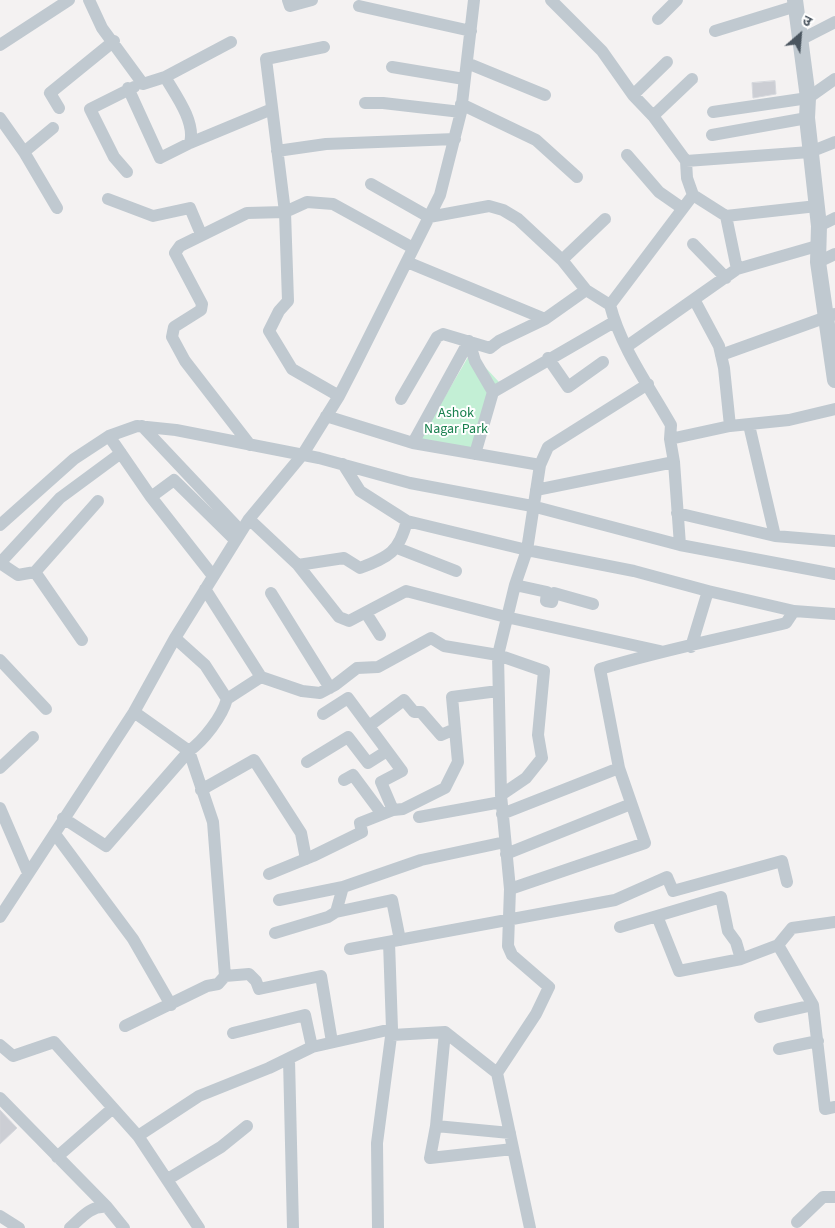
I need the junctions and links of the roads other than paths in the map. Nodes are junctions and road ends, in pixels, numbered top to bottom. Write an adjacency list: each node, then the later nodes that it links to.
1 (69, 0): 17 (street)
2 (88, 0): 15 (street)
3 (288, 0): 4 (street)
4 (312, 0)
5 (474, 0): 12 (street)
6 (550, 0): 29 (street)
7 (677, 0): 10 (street)
8 (796, 3): 13 (street); 14 (street)
9 (359, 6): 12 (street)
10 (658, 19)
11 (835, 22): 14 (street)
12 (471, 31): 20 (street)
13 (715, 31)
14 (802, 39): 30 (street)
15 (114, 42): 26 (street); 32 (street)
16 (231, 42): 22 (street)
17 (0, 45)
18 (324, 47): 34 (street)
19 (667, 62): 29 (street)
20 (467, 63): 23 (street); 28 (street)
21 (392, 67): 23 (street)
22 (164, 77): 26 (street); 43 (street)
23 (464, 79): 33 (street)
24 (692, 79): 36 (street)
25 (835, 79): 30 (street)
26 (143, 84): 27 (street)
27 (128, 88): 43 (street); 49 (street)
28 (545, 95)
29 (633, 95): 36 (street)
30 (808, 98): 35 (street); 38 (street)
31 (365, 103): 33 (street)
32 (59, 108)
33 (461, 108): 41 (street); 50 (street)
34 (272, 109): 43 (street); 44 (street)
35 (713, 112)
36 (653, 116): 48 (street)
37 (0, 118): 45 (street)
38 (807, 118): 40 (street); 46 (street)
39 (52, 128): 45 (street)
40 (712, 136)
41 (455, 138): 44 (street); 59 (street)
42 (835, 142): 46 (street)
43 (190, 143)
44 (277, 151): 57 (street)
45 (24, 152): 55 (street)
46 (810, 152): 48 (street); 54 (street)
47 (627, 155): 56 (street)
48 (686, 161): 52 (street)
49 (127, 172)
50 (577, 176)
51 (372, 184): 59 (street)
52 (693, 195): 56 (street); 58 (street)
53 (108, 199): 63 (street)
54 (817, 206): 58 (street); 62 (street)
55 (57, 208)
56 (682, 208): 74 (street)
57 (285, 212): 63 (street); 65 (street); 86 (street)
58 (726, 216): 70 (street)
59 (429, 217): 65 (street); 68 (street)
60 (835, 218): 62 (street)
61 (605, 219): 68 (street)
62 (819, 226): 66 (street)
63 (201, 234): 96 (street)
64 (693, 244): 71 (street)
65 (413, 248): 69 (street)
66 (817, 254): 67 (street); 70 (street); 75 (street)
67 (835, 254)
68 (562, 260): 72 (street)
69 (407, 262): 76 (street); 86 (street)
70 (737, 269): 71 (street)
71 (726, 278): 73 (street)
72 (586, 290): 74 (street); 76 (street)
73 (695, 301): 79 (street); 80 (street)
74 (610, 305): 77 (street)
75 (830, 316): 80 (street); 83 (street)
76 (546, 319): 78 (street)
77 (614, 322): 79 (street); 81 (street)
78 (469, 341): 85 (street); 87 (street); 95 (street)
79 (626, 347): 84 (street)
80 (721, 355): 92 (street)
81 (548, 358): 82 (street); 85 (street)
82 (603, 362)
83 (835, 380)
84 (648, 384): 94 (street); 102 (street)
85 (493, 392): 99 (street)
86 (339, 396): 89 (street)
87 (401, 399)
88 (835, 409): 90 (street)
89 (326, 416): 95 (street); 98 (street)
90 (748, 425): 92 (street); 112 (street)
91 (142, 426): 93 (street); 96 (street); 111 (street)
92 (730, 426): 94 (street)
93 (109, 436): 97 (street); 110 (street)
94 (670, 439): 100 (street)
95 (412, 443): 99 (street)
96 (250, 445): 98 (street)
97 (120, 453): 104 (street); 117 (street)
98 (303, 454): 101 (street); 108 (street)
99 (475, 454): 102 (street)
100 (674, 462): 103 (street); 107 (street)
101 (343, 464): 106 (street); 109 (street)
102 (540, 465): 103 (street)
103 (536, 490): 106 (street)
104 (151, 497): 111 (street); 122 (street)
105 (98, 501): 120 (street)
106 (532, 506): 114 (street); 116 (street)
107 (677, 514): 112 (street); 114 (street)
108 (249, 519): 111 (street); 118 (street)
109 (407, 521): 115 (street); 116 (street)
110 (0, 525)
111 (238, 536): 122 (street)
112 (775, 536): 113 (street)
113 (835, 541)
114 (680, 546): 121 (street)
115 (397, 548): 118 (street); 119 (street)
116 (527, 550): 123 (street); 125 (street)
117 (0, 563): 120 (street)
118 (298, 565): 129 (street)
119 (456, 571)
120 (35, 572): 134 (street)
121 (835, 574)
122 (213, 576): 124 (street)
123 (515, 584): 127 (street); 131 (street)
124 (205, 589): 133 (street); 139 (street)
125 (708, 591): 128 (street); 135 (street)
126 (271, 594): 140 (street)
127 (593, 604)
128 (794, 611): 130 (street); 135 (street)
129 (366, 613): 131 (street); 132 (street)
130 (835, 614)
131 (506, 618): 136 (street); 137 (street)
132 (380, 635)
133 (175, 638): 142 (street); 144 (street)
134 (82, 640)
135 (691, 647): 136 (street)
136 (665, 652): 153 (street)
137 (498, 655): 140 (street); 141 (street); 156 (street)
138 (0, 660): 143 (street)
139 (261, 677): 140 (street); 142 (street)
140 (330, 688)
141 (498, 691): 147 (street); 156 (street)
142 (227, 698): 149 (street)
143 (46, 709)
144 (134, 712): 149 (street); 161 (street)
145 (322, 714): 146 (street)
146 (369, 726): 147 (street); 150 (street)
147 (455, 729): 159 (street)
148 (33, 737): 152 (street)
149 (189, 751): 155 (street); 161 (street)
150 (388, 751): 151 (street); 159 (street)
151 (307, 762)
152 (0, 768)
153 (619, 768): 156 (street); 157 (street)
154 (344, 780): 159 (street)
155 (201, 790): 164 (street); 182 (street)
156 (502, 804): 160 (street); 163 (street)
157 (631, 804): 163 (street); 169 (street)
158 (0, 808): 165 (street)
159 (387, 812): 164 (street)
160 (419, 817)
161 (63, 818): 162 (street)
162 (55, 834): 165 (street); 183 (street)
163 (506, 848): 168 (street); 169 (street)
164 (306, 859): 166 (street)
165 (28, 873): 171 (street)
166 (269, 874)
167 (788, 882): 174 (street)
168 (343, 887): 170 (street); 172 (street)
169 (510, 889): 174 (street)
170 (279, 900)
171 (1, 911)
172 (336, 912): 177 (street); 178 (street)
173 (658, 916): 176 (street); 181 (street); 181 (street)
174 (509, 919): 178 (street); 196 (street)
175 (835, 922): 179 (street)
176 (620, 927)
177 (275, 933)
178 (394, 941): 180 (street); 187 (street)
179 (778, 945): 181 (street); 184 (street)
180 (350, 949)
181 (742, 959)
182 (225, 976): 183 (street); 191 (street)
183 (171, 1005): 186 (street)
184 (814, 1005): 185 (street); 190 (street)
185 (760, 1017)
186 (125, 1026)
187 (392, 1032): 188 (street); 191 (street); 216 (street)
188 (445, 1032): 196 (street); 201 (street)
189 (233, 1033): 193 (street)
190 (818, 1041): 194 (street); 198 (street)
191 (332, 1042): 193 (street)
192 (0, 1045): 199 (street)
193 (312, 1047): 195 (street)
194 (779, 1049)
195 (289, 1059): 203 (street); 215 (street)
196 (497, 1073): 202 (street)
197 (0, 1098): 205 (street)
198 (835, 1107)
199 (113, 1108): 203 (street); 205 (street)
200 (247, 1126): 206 (street)
201 (436, 1126): 202 (street); 204 (street)
202 (510, 1133): 204 (street)
203 (138, 1136): 206 (street)
204 (514, 1149): 217 (street)
205 (57, 1157): 208 (street)
206 (168, 1179): 214 (street)
207 (835, 1197): 210 (street)
208 (107, 1207): 212 (street); 213 (street)
209 (0, 1216): 211 (street)
210 (797, 1222)
211 (18, 1228)
212 (70, 1228)
213 (124, 1228)
214 (199, 1228)
215 (293, 1228)
216 (378, 1228)
217 (530, 1228)

